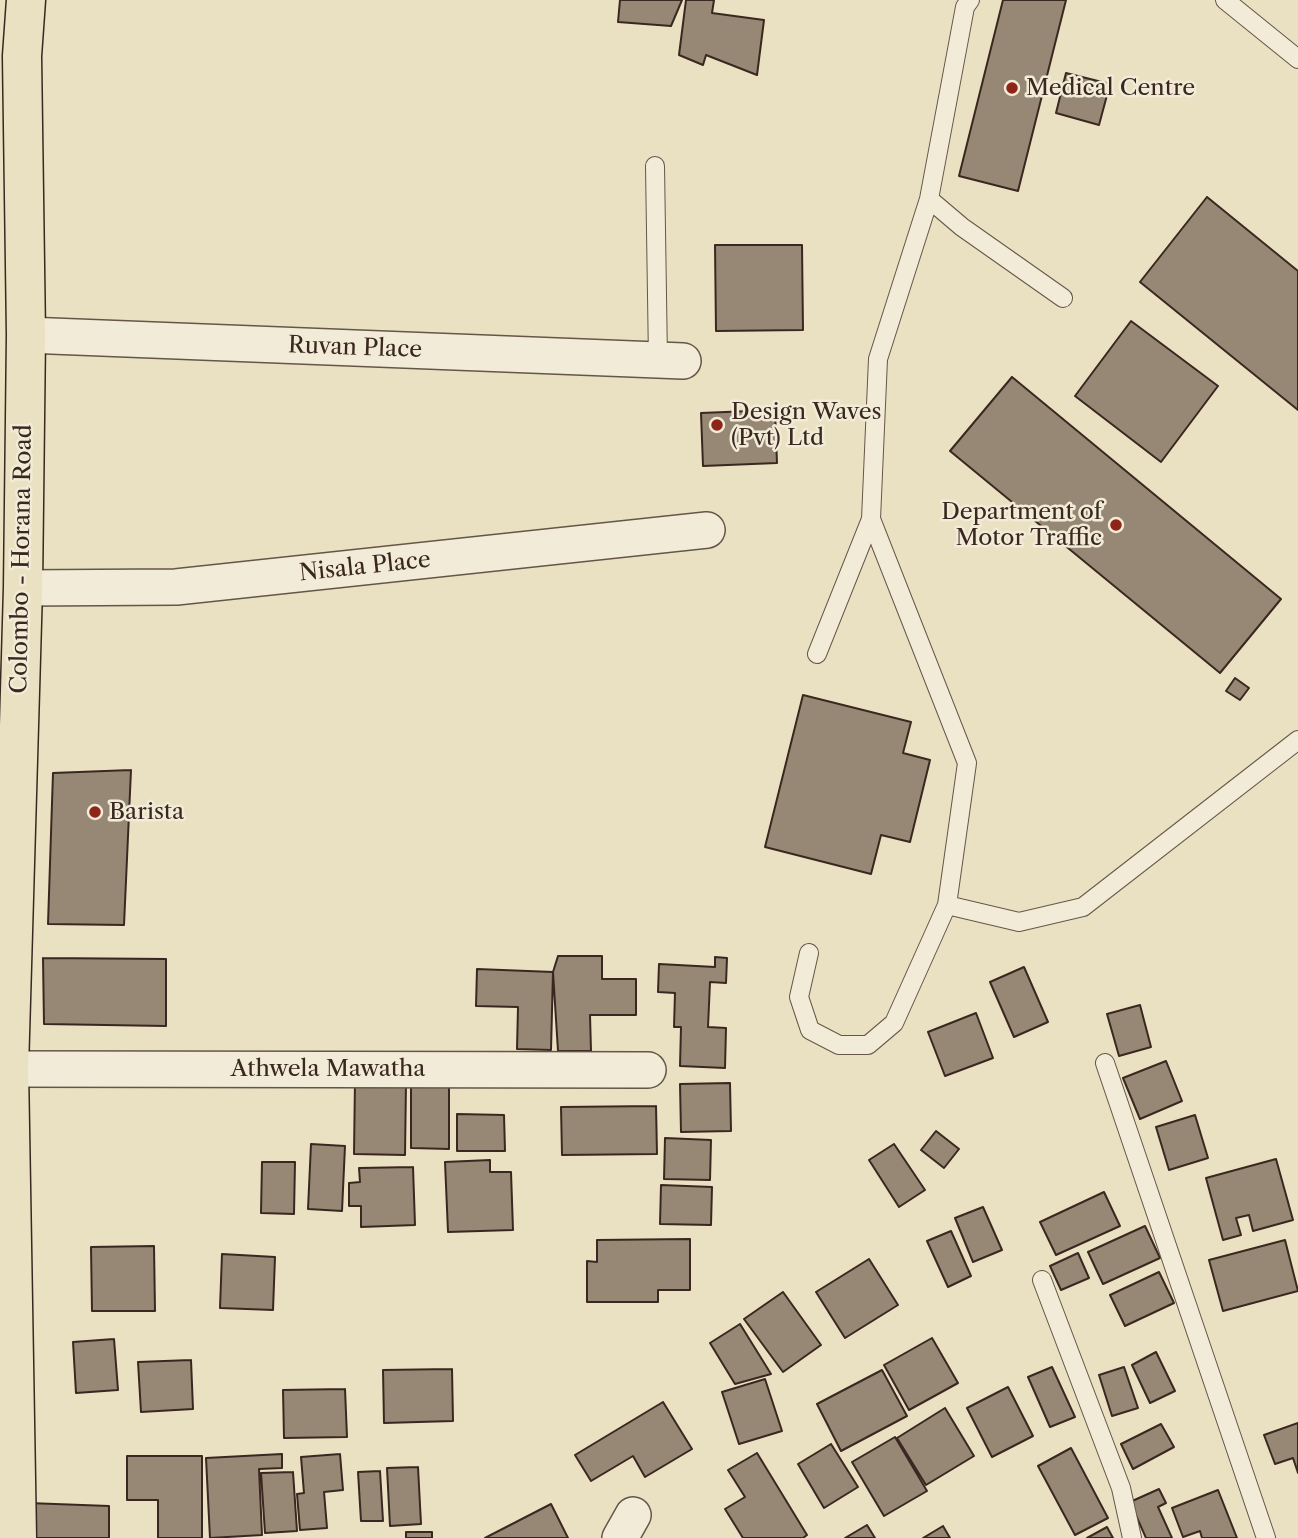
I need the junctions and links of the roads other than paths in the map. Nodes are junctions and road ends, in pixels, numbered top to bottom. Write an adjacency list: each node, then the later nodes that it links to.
1 (26, 0): 8 (main road, Colombo - Horana Road)
2 (971, 0): 6 (lane)
3 (1225, 0): 4 (lane)
4 (1298, 60)
5 (655, 166): 9 (lane)
6 (929, 199): 7 (lane); 10 (lane)
7 (1063, 298)
8 (26, 335): 9 (street, Ruvan Place); 12 (main road, Colombo - Horana Road)
9 (671, 361)
10 (871, 519): 13 (lane); 15 (lane)
11 (707, 530): 12 (street, Nisala Place)
12 (23, 589): 18 (main road, Colombo - Horana Road)
13 (817, 654)
14 (1298, 740): 15 (lane)
15 (947, 905): 16 (lane)
16 (809, 953)
17 (1105, 1063): 23 (lane)
18 (9, 1069): 19 (street, Athwela Mawatha); 21 (main road, Colombo - Horana Road)
19 (648, 1070)
20 (1042, 1280): 22 (lane)
21 (17, 1538)
22 (1132, 1538)
23 (1266, 1538)

